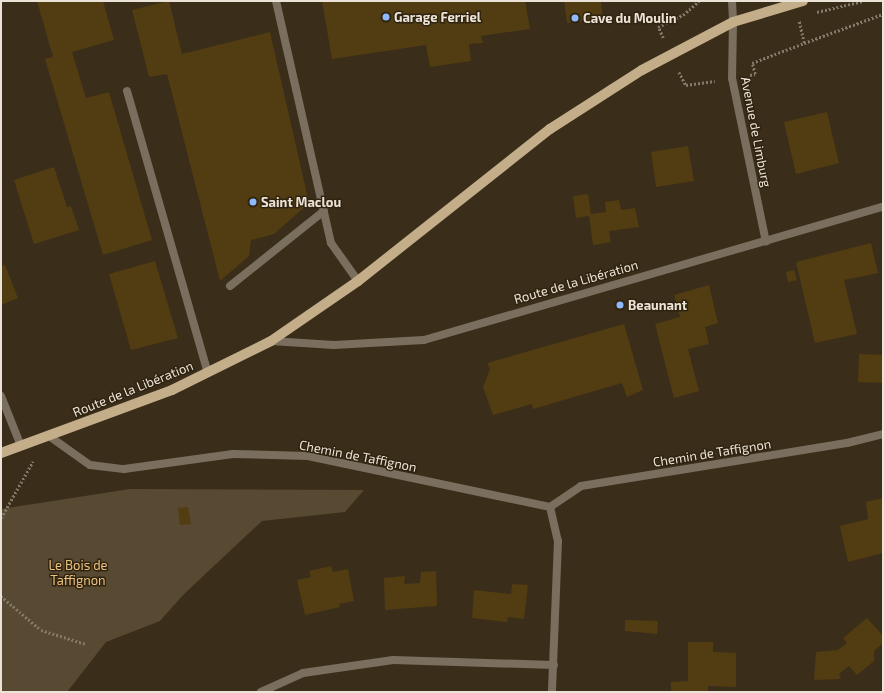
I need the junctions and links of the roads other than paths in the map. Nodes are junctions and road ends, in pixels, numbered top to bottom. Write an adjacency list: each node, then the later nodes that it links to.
1 (276, 1): 7 (street)
2 (732, 1): 4 (street, Avenue de Limburg)
3 (799, 2): 4 (main road, Route de la Libération)
4 (733, 22): 8 (street, Avenue de Limburg); 9 (main road, Route de la Libération)
5 (127, 91): 12 (street)
6 (883, 207): 8 (street, Route de la Libération)
7 (324, 211): 9 (street); 10 (street)
8 (766, 242): 11 (street, Route de la Libération)
9 (358, 281): 11 (main road, Route de la Libération)
10 (230, 286)
11 (272, 341): 12 (main road, Route de la Libération)
12 (208, 372): 15 (main road, Route de la Libération)
13 (1, 396): 16 (street)
14 (883, 434): 18 (street, Chemin de Taffignon)
15 (49, 436): 16 (main road, Route de la Libération); 18 (street, Chemin de Taffignon)
16 (21, 446): 17 (main road, Route de la Libération)
17 (1, 453)
18 (550, 507): 19 (street)
19 (554, 665): 20 (street); 21 (street)
20 (261, 692)
21 (552, 692)

